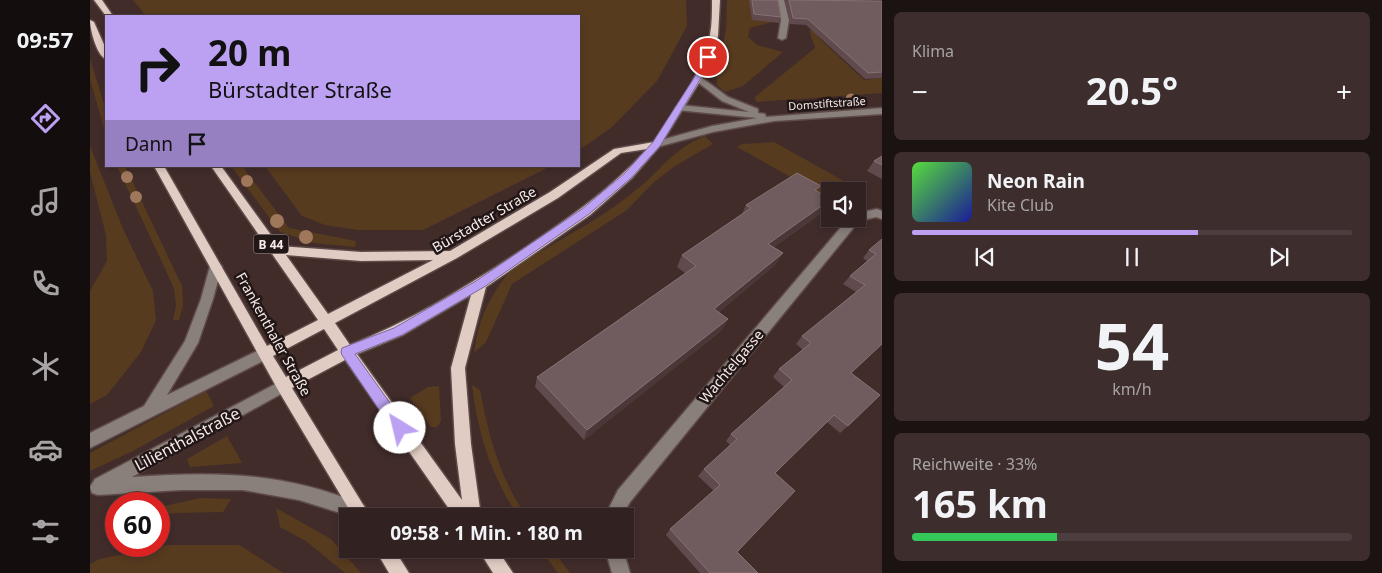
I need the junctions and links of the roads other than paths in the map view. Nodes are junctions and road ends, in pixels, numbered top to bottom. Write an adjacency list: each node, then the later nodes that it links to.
1 (98, 0): 4 (main road)
2 (716, 0): 8 (main road)
3 (780, 0): 6 (street)
4 (109, 15)
5 (90, 22): 7 (main road)
6 (782, 38)
7 (105, 55)
8 (698, 78): 9 (main road); 11 (street)
9 (680, 108): 11 (street); 12 (main road)
10 (882, 111): 11 (street, Domstiftstraße)
11 (774, 118): 12 (street)
12 (657, 144): 19 (main road, Bürstadter Straße); 21 (main road)
13 (160, 167): 20 (main road, Frankenthaler Straße)
14 (217, 167): 18 (main road, B 44)
15 (880, 214): 16 (street)
16 (866, 216)
17 (847, 227): 33 (street, Wachtelgasse)
18 (275, 250): 19 (main road); 22 (main road, B 44)
19 (452, 255): 22 (main road, Bürstadter Straße)
20 (216, 266): 24 (main road, Frankenthaler Straße); 26 (street)
21 (480, 284): 23 (main road); 32 (main road)
22 (325, 322): 23 (main road, B 44); 24 (main road, Bürstadter Straße)
23 (347, 352): 25 (main road); 31 (main road, B 44)
24 (266, 354): 25 (main road, Frankenthaler Straße); 26 (street)
25 (283, 386): 28 (street, Lilienthalstraße); 30 (main road, Frankenthaler Straße)
26 (150, 410): 27 (street)
27 (90, 440)
28 (94, 489): 29 (street)
29 (348, 508)
30 (357, 508)
31 (458, 508)
32 (471, 508)
33 (617, 508)
34 (390, 558): 37 (main road)
35 (493, 558): 38 (main road)
36 (617, 558): 39 (street)
37 (400, 573)
38 (504, 573)
39 (621, 573)

